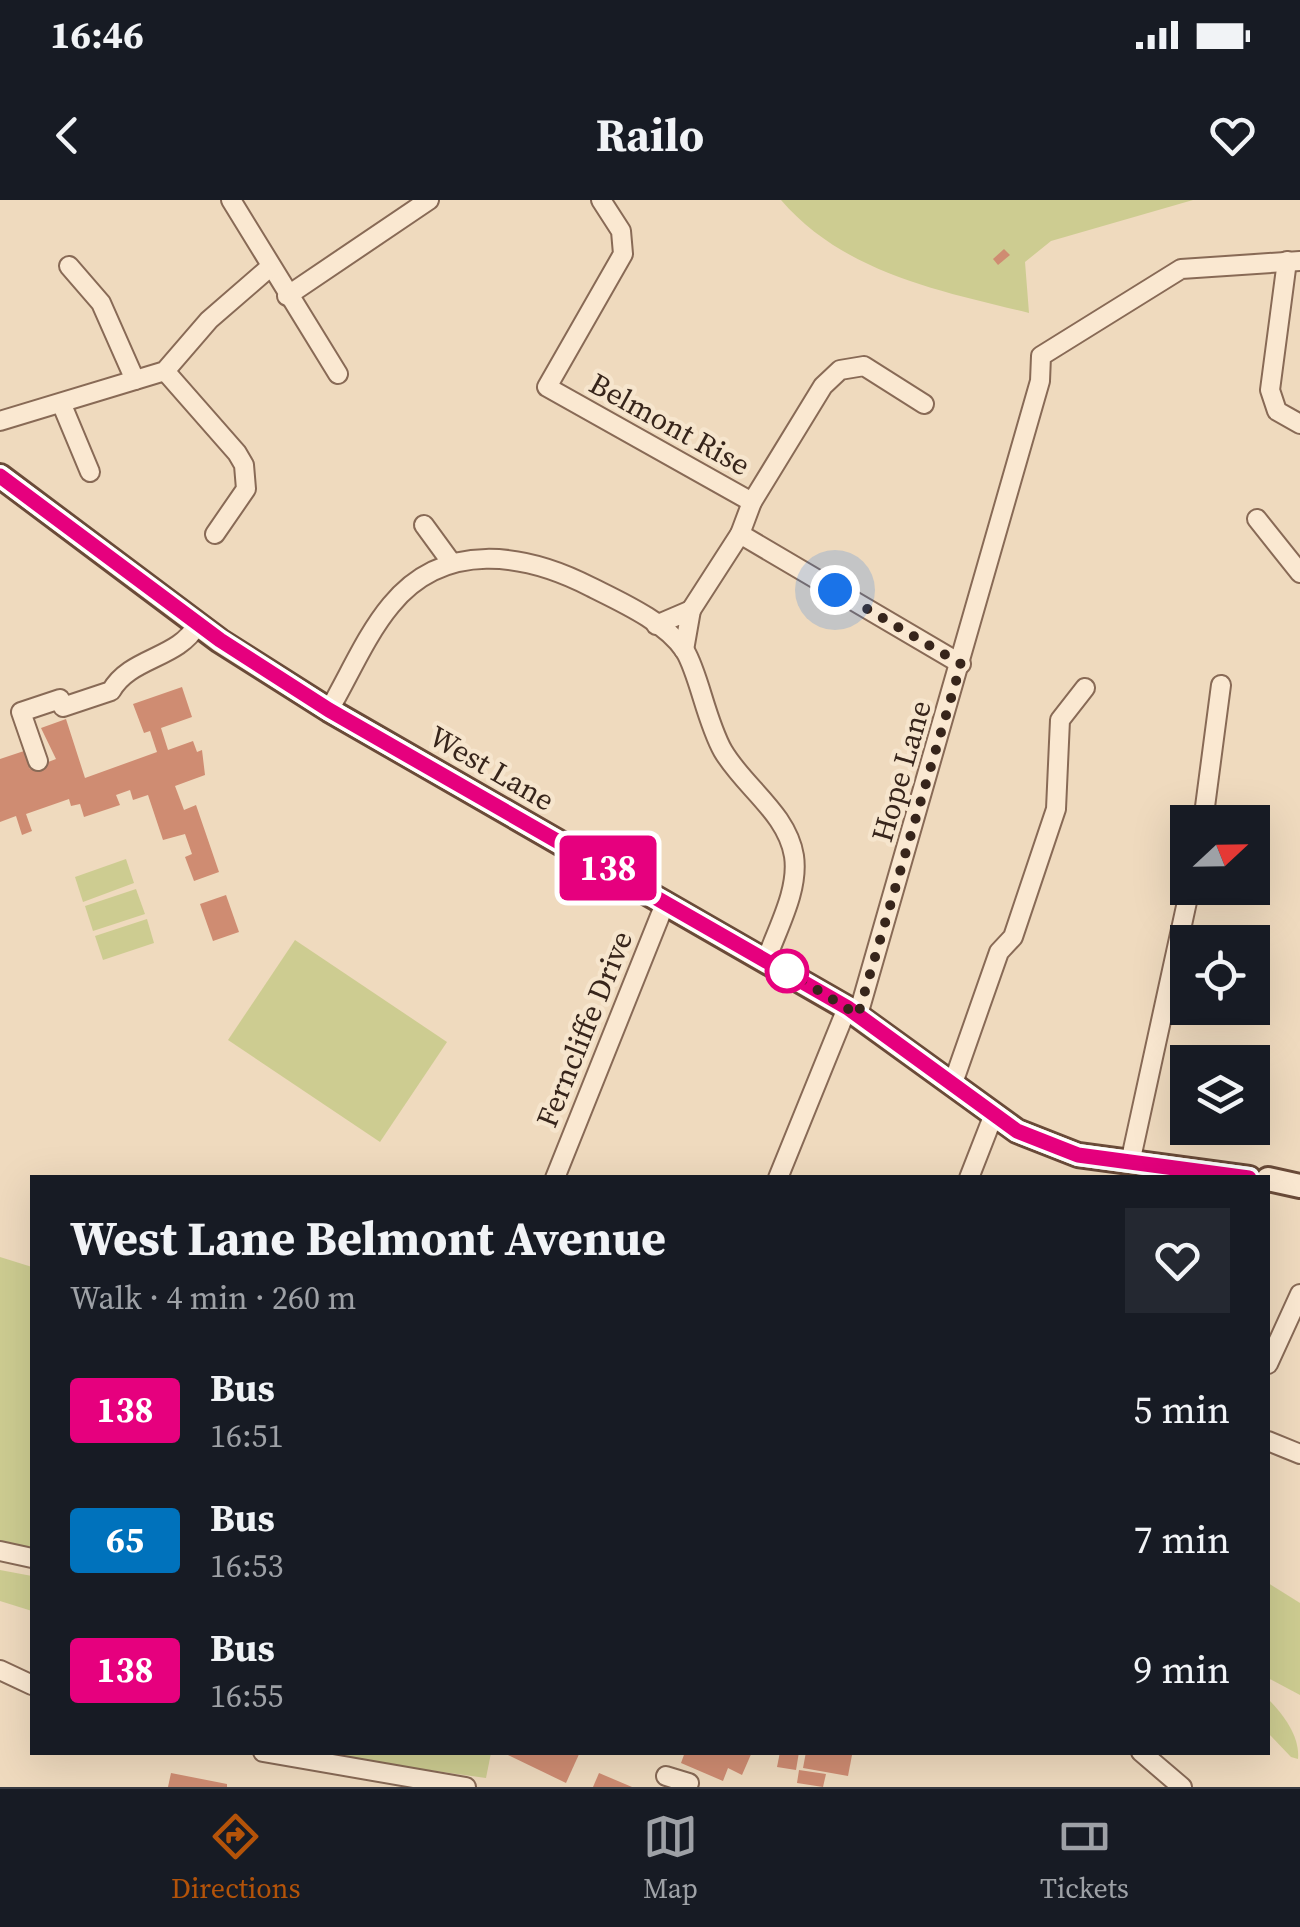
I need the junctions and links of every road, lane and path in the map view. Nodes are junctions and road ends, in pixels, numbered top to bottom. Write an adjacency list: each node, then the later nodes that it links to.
1 (231, 200): 7 (street)
2 (429, 200): 4 (street)
3 (600, 200): 18 (street, Belmont Rise)
4 (396, 209): 8 (street)
5 (1293, 261): 15 (street); 29 (street, Hope Lane)
6 (69, 266): 11 (street)
7 (268, 268): 8 (street); 9 (street)
8 (288, 296): 10 (street)
9 (165, 370): 11 (street); 21 (street)
10 (338, 374)
11 (135, 380): 13 (street)
12 (924, 404): 18 (street)
13 (62, 405): 14 (street); 16 (street)
14 (2, 416)
15 (1300, 424)
16 (90, 472)
17 (0, 476): 27 (street, West Lane)
18 (752, 502): 22 (street, Belmont Rise)
19 (1257, 519): 24 (street)
20 (424, 525): 23 (street)
21 (214, 534)
22 (740, 534): 25 (street, Belmont Rise); 29 (street)
23 (451, 562): 26 (street); 32 (street)
24 (1300, 573)
25 (691, 610): 26 (street); 28 (street)
26 (656, 624): 28 (street)
27 (197, 626): 32 (street, West Lane); 33 (street)
28 (684, 650): 37 (street)
29 (961, 664): 38 (street, Hope Lane)
30 (1221, 685): 34 (street)
31 (1085, 688): 39 (street)
32 (329, 710): 35 (street, West Lane)
33 (38, 761)
34 (1205, 805)
35 (666, 901): 37 (street, West Lane); 43 (street, Ferncliffe Drive)
36 (1186, 905): 41 (street)
37 (766, 958): 38 (street, West Lane)
38 (853, 1011): 39 (street, West Lane); 44 (street, Hope Lane)
39 (953, 1083): 40 (street, West Lane)
40 (994, 1114): 41 (street, West Lane); 45 (street)
41 (1130, 1163): 42 (street, West Lane)
42 (1192, 1174)
43 (556, 1175)
44 (779, 1175)
45 (969, 1175)
46 (1270, 1180): 47 (street)
47 (1300, 1186)
48 (1300, 1294): 49 (street)
49 (1270, 1360)
50 (1270, 1441): 51 (street)
51 (1300, 1454)
52 (0, 1552): 53 (street)
53 (30, 1558)
54 (0, 1670): 55 (street)
55 (30, 1684)
56 (280, 1755): 60 (street)
57 (1145, 1755): 61 (street)
58 (666, 1776): 59 (street)
59 (695, 1786)
60 (466, 1787)
61 (1182, 1787)

